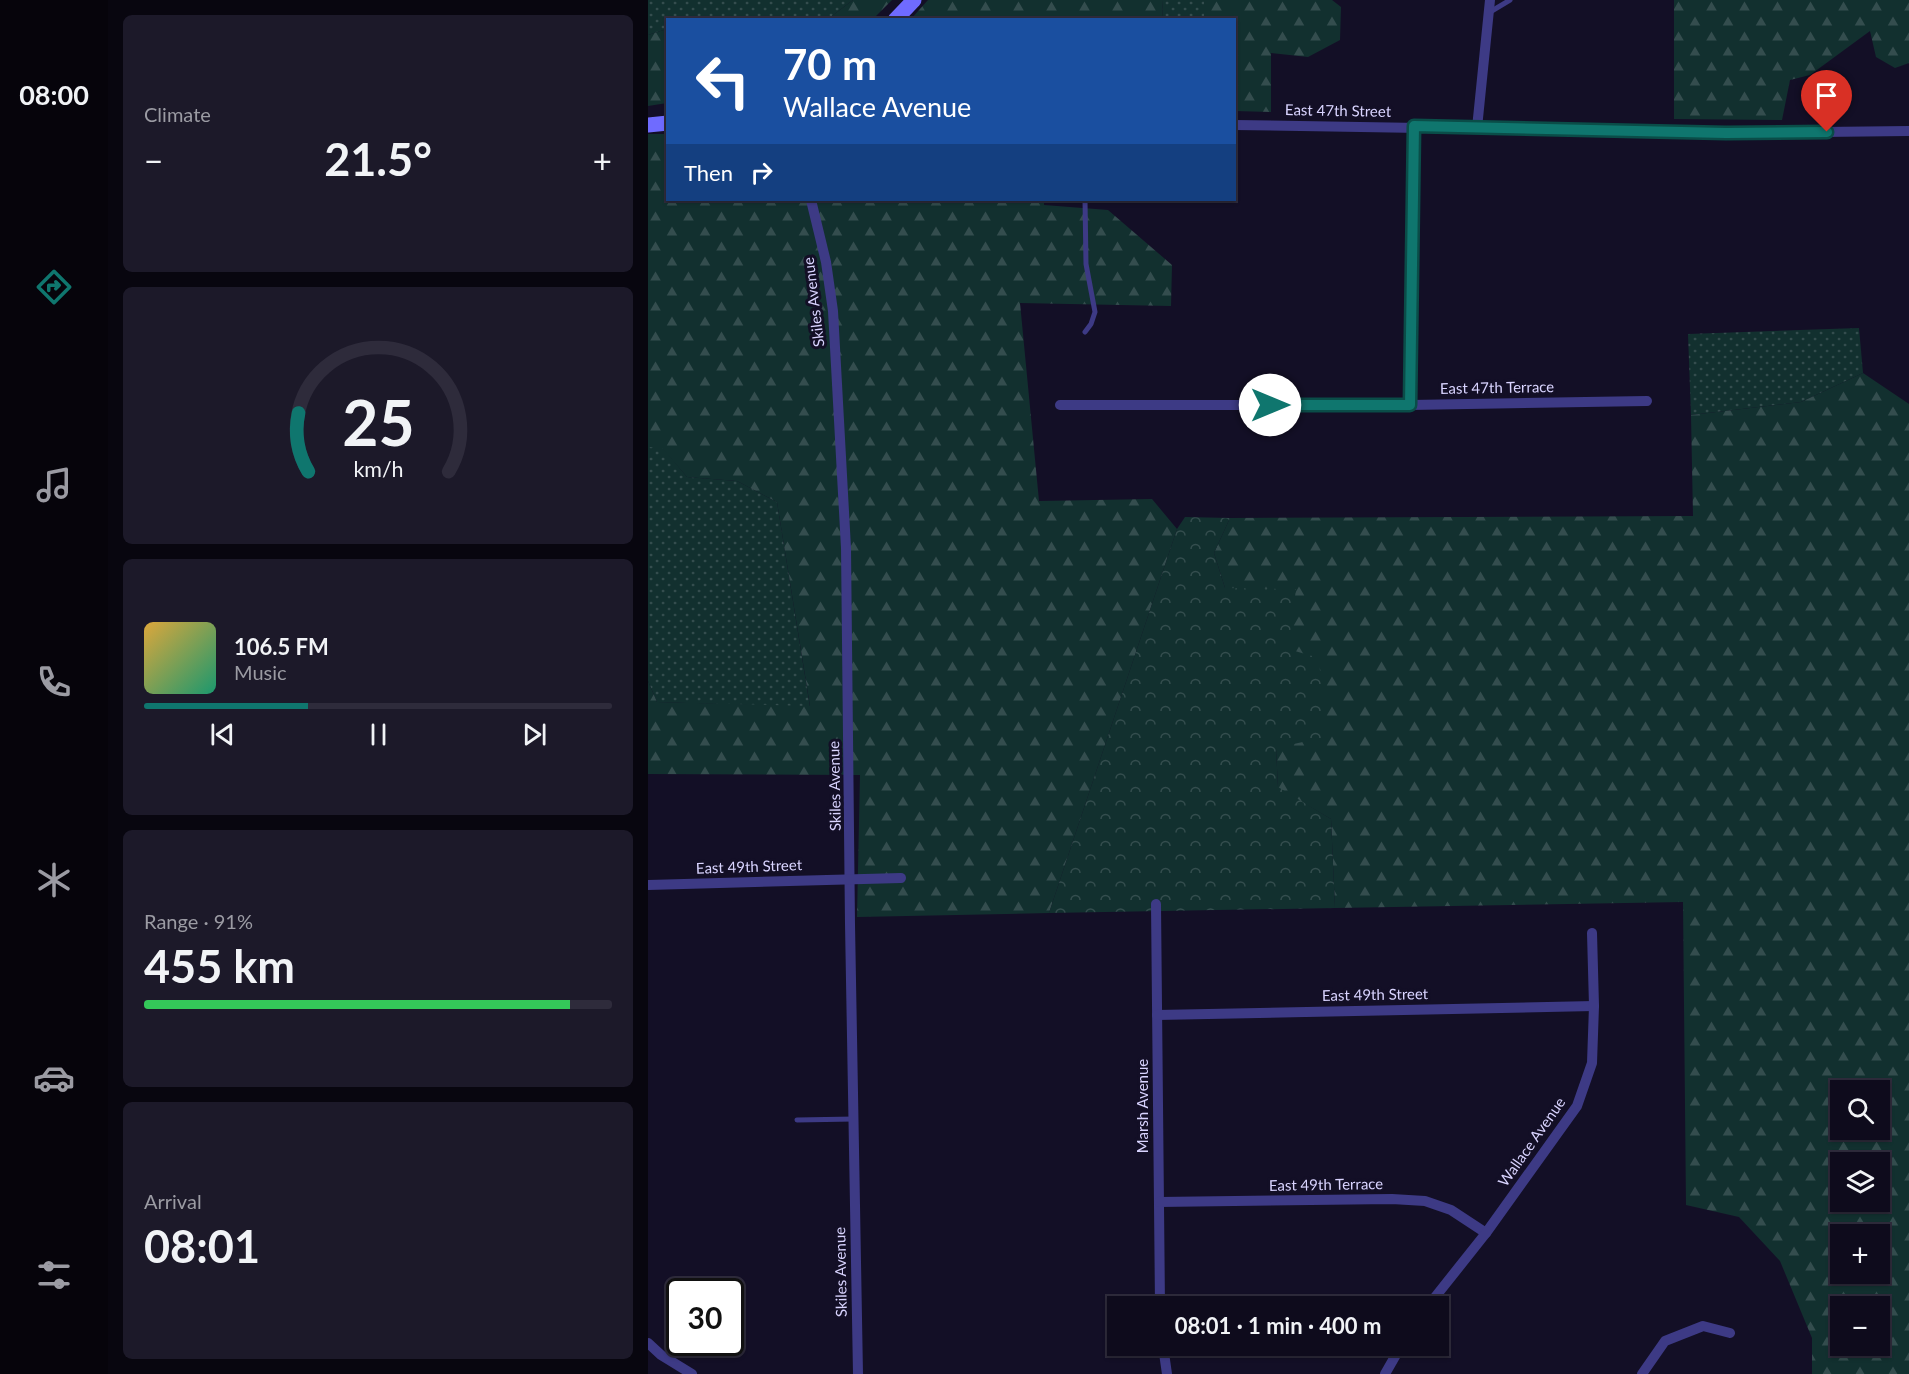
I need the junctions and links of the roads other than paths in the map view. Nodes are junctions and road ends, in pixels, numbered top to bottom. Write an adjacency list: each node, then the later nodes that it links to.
1 (914, 0): 5 (street)
2 (1490, 0): 4 (street)
3 (1510, 0): 4 (lane)
4 (1489, 13): 10 (street)
5 (897, 18)
6 (666, 123): 7 (street)
7 (648, 125)
8 (1236, 125): 9 (street, East 47th Street)
9 (1414, 126): 10 (street, East 47th Street); 17 (street)
10 (1477, 128): 11 (street, East 47th Street)
11 (1909, 131)
12 (811, 201): 19 (street, Skiles Avenue)
13 (1085, 201): 14 (lane)
14 (1085, 332)
15 (1647, 401): 17 (street, East 47th Terrace)
16 (1060, 405): 17 (street, East 47th Terrace)
17 (1410, 405)
18 (901, 878): 19 (street, East 49th Street)
19 (851, 879): 20 (street, East 49th Street); 25 (street, Skiles Avenue)
20 (648, 885)
21 (1156, 904): 24 (street, Marsh Avenue)
22 (1592, 933): 23 (street, Wallace Avenue)
23 (1593, 1006): 24 (street, East 49th Street); 28 (street, Wallace Avenue)
24 (1157, 1015): 27 (street, Marsh Avenue)
25 (854, 1119): 26 (lane); 36 (street, Skiles Avenue)
26 (797, 1120)
27 (1159, 1202): 28 (street, East 49th Terrace); 29 (street, Marsh Avenue)
28 (1486, 1233): 30 (street, Wallace Avenue)
29 (1160, 1296)
30 (1436, 1296)
31 (1730, 1333): 39 (street)
32 (648, 1343): 35 (street)
33 (1164, 1356): 37 (street)
34 (1395, 1356): 38 (street)
35 (692, 1374)
36 (858, 1374)
37 (1167, 1374)
38 (1385, 1374)
39 (1642, 1374)

